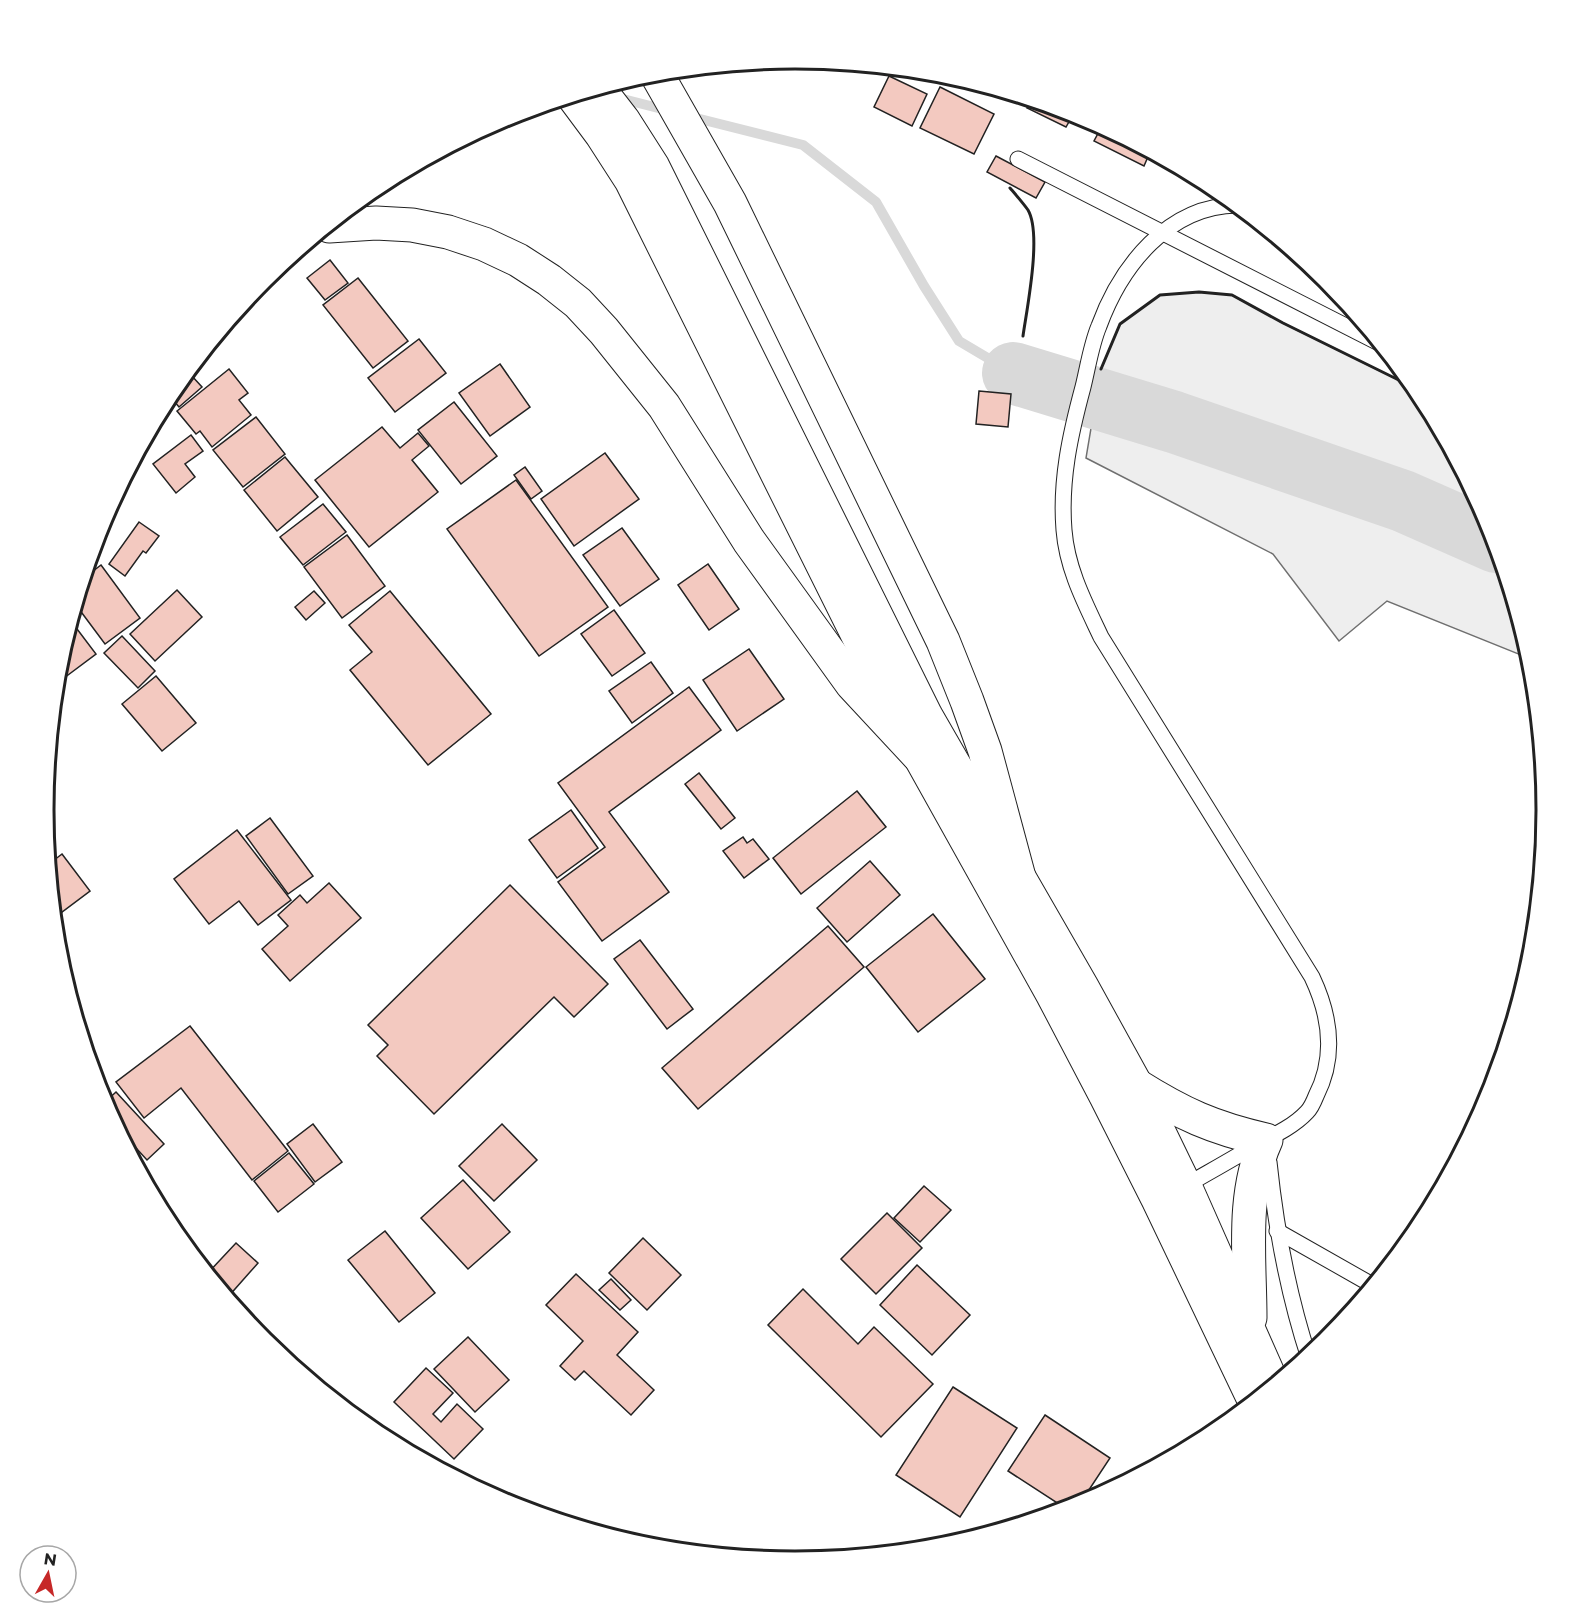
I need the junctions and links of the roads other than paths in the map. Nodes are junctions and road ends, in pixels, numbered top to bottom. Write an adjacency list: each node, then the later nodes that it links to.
1 (661, 82): 11 (main road)
2 (604, 95): 8 (main road)
3 (578, 103): 8 (main road)
4 (1018, 159): 7 (lane)
5 (1223, 206): 7 (lane)
6 (341, 225): 10 (main road)
7 (1162, 232): 9 (lane); 13 (lane)
8 (700, 289): 10 (main road); 11 (main road)
9 (1364, 335)
10 (918, 755): 20 (main road)
11 (1020, 880): 12 (main road)
12 (1136, 1085): 13 (main road); 14 (main road)
13 (1266, 1140): 14 (lane); 15 (lane); 17 (main road)
14 (1185, 1186): 17 (main road)
15 (1277, 1231): 16 (lane); 18 (lane)
16 (1367, 1282)
17 (1250, 1332): 19 (main road)
18 (1306, 1348)
19 (1271, 1379)
20 (1252, 1395)

